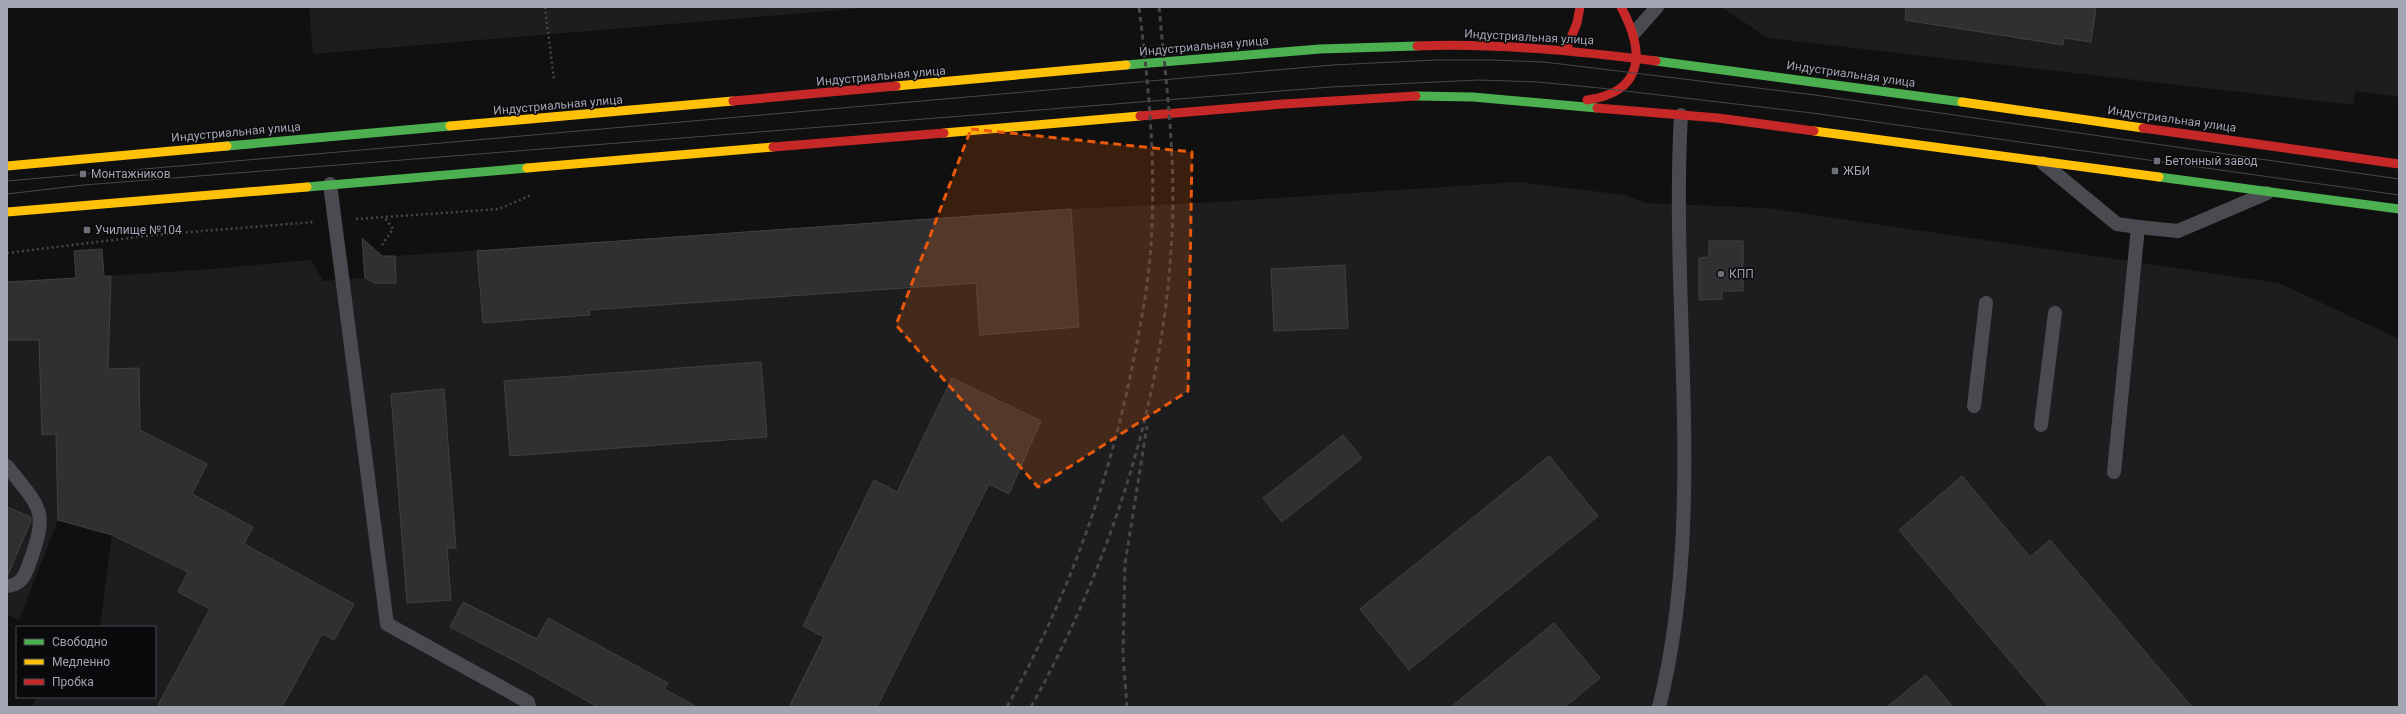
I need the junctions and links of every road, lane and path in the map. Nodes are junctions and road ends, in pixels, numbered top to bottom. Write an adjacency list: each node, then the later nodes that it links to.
1 (545, 7): 8 (path)
2 (1580, 7): 6 (main road)
3 (1620, 7): 5 (main road)
4 (1657, 7): 5 (lane)
5 (1635, 32): 7 (main road)
6 (1566, 50): 7 (main road, Индустриальная улица); 13 (main road, Индустриальная улица)
7 (1637, 58): 9 (main road); 12 (main road, Индустриальная улица)
8 (554, 80)
9 (1539, 101): 10 (main road); 14 (main road)
10 (1681, 115): 11 (main road); 32 (lane)
11 (2043, 163): 16 (main road); 21 (lane)
12 (2399, 164)
13 (7, 166)
14 (330, 184): 18 (main road); 20 (lane)
15 (537, 193): 19 (path)
16 (2269, 193): 17 (main road); 21 (lane)
17 (2399, 209)
18 (7, 212)
19 (385, 218): 20 (path); 22 (path)
20 (335, 220): 23 (path); 31 (lane)
21 (2138, 227): 29 (lane)
22 (382, 245)
23 (7, 253)
24 (1986, 303): 26 (lane)
25 (2055, 313): 27 (lane)
26 (1974, 406)
27 (2041, 425)
28 (7, 466): 30 (lane)
29 (2114, 472)
30 (7, 586)
31 (529, 707)
32 (1659, 707)

